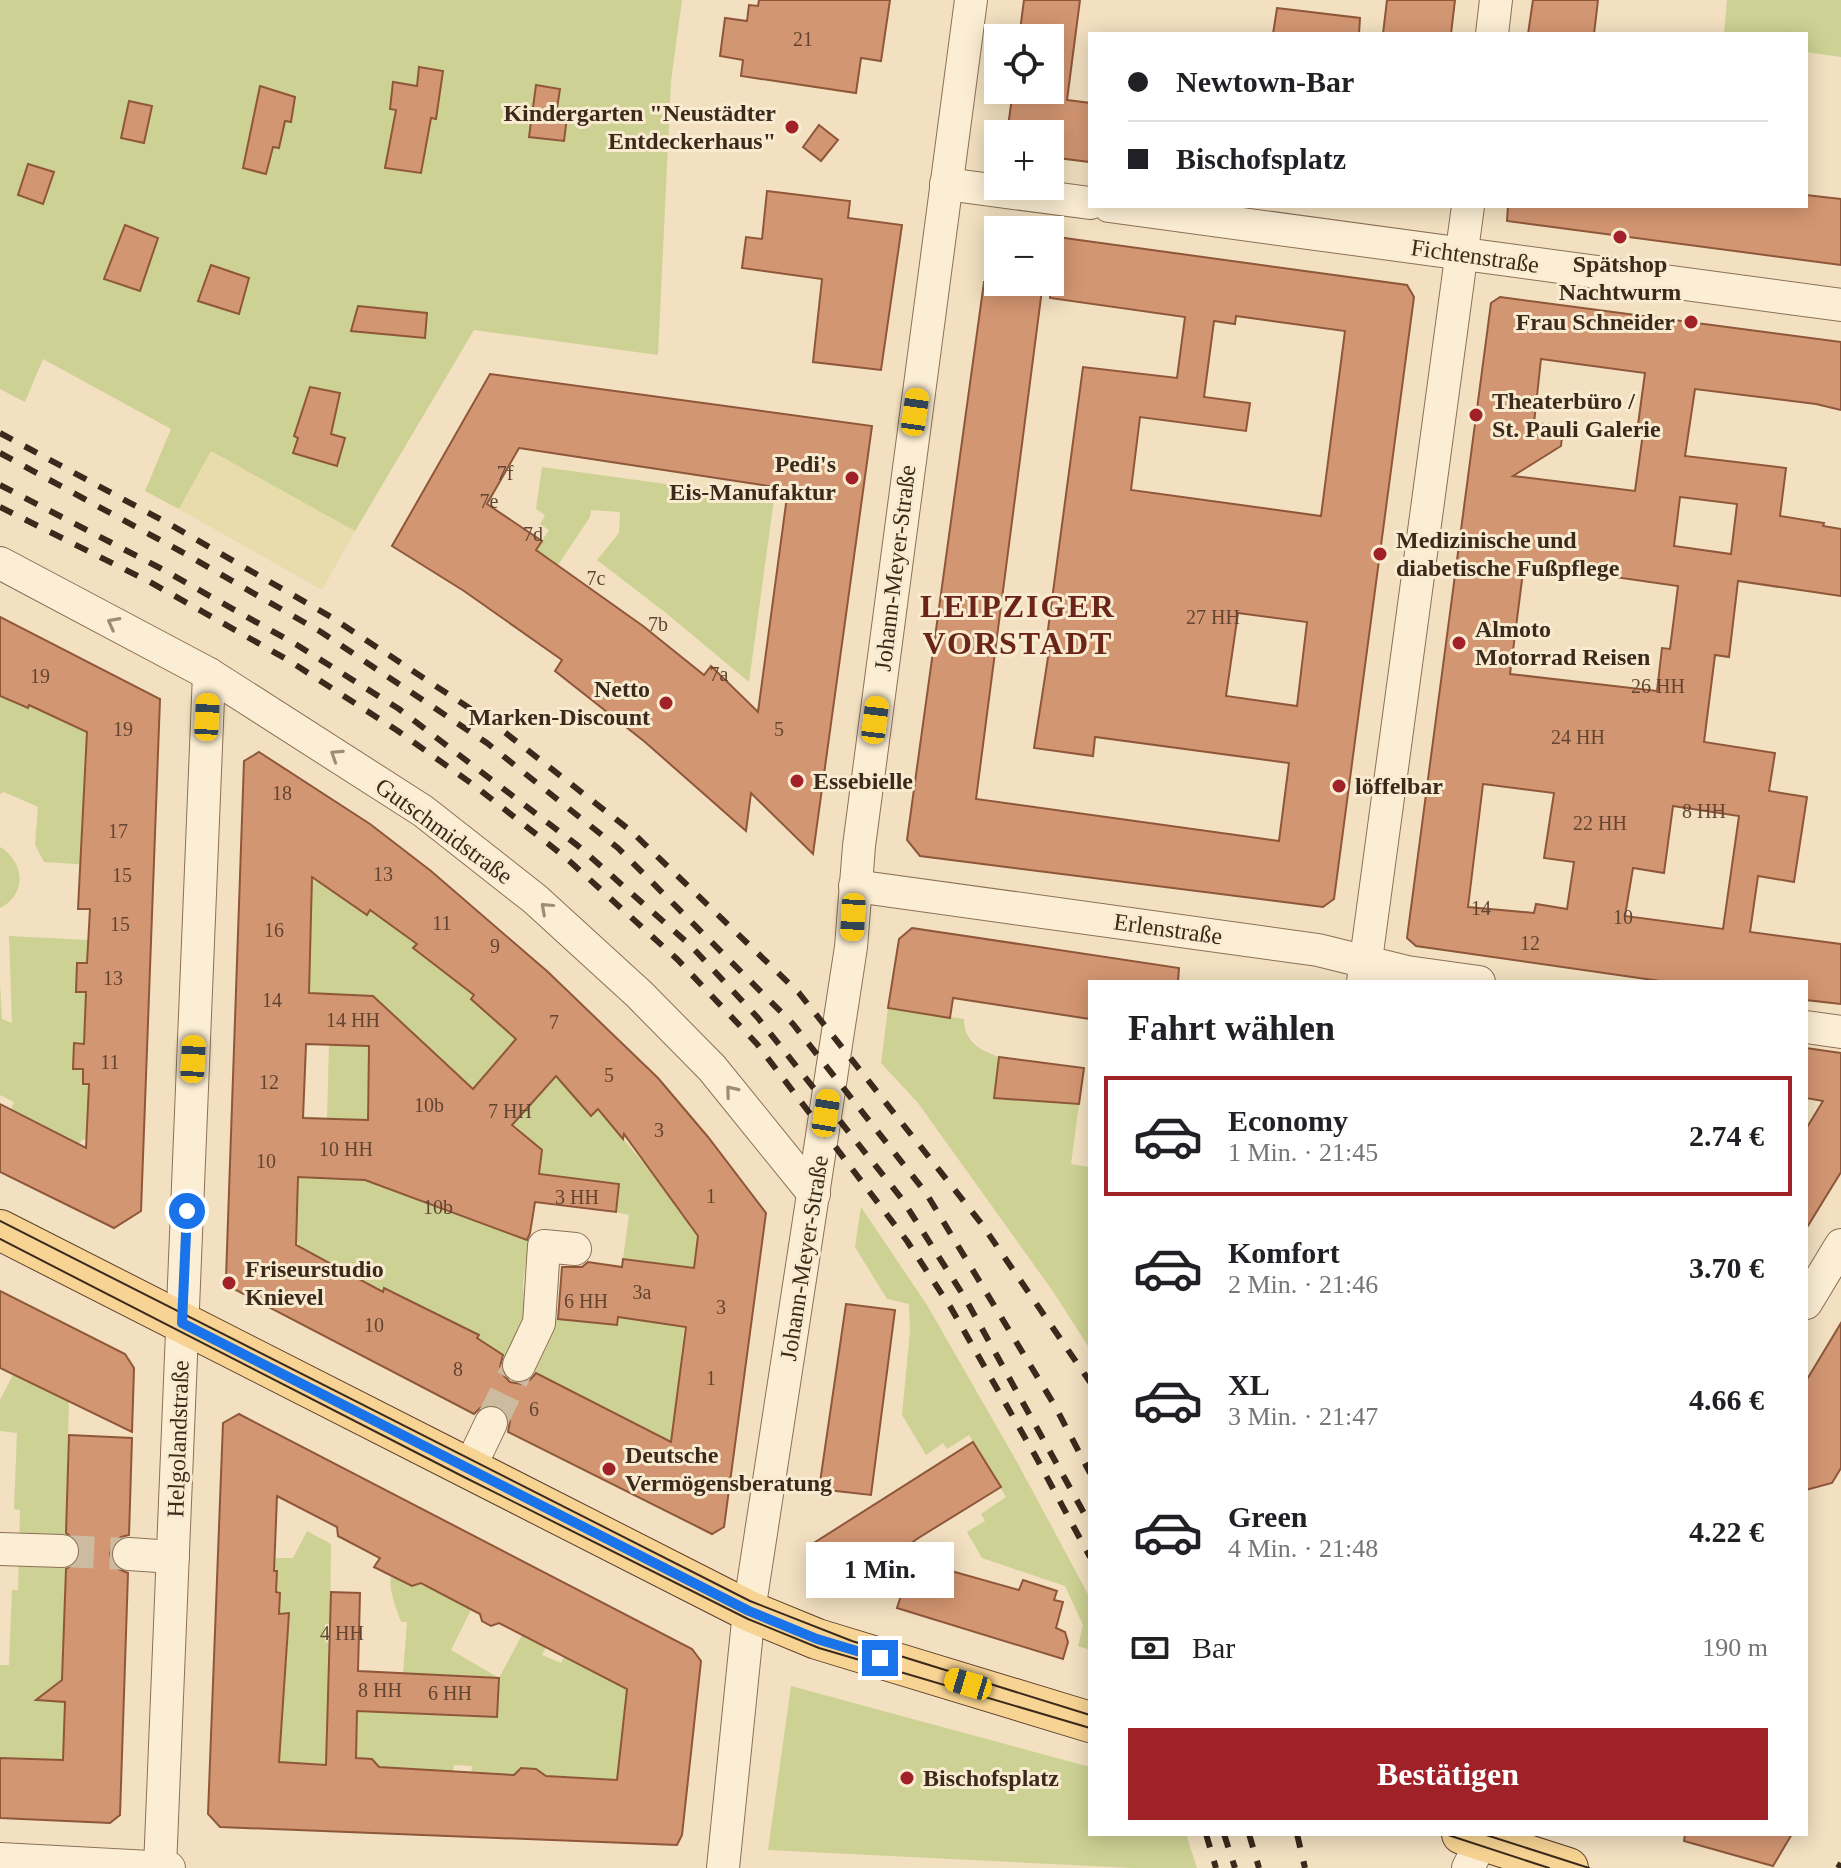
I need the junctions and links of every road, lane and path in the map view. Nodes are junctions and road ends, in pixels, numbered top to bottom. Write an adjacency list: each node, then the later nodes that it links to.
1 (971, 0): 4 (street, Johann-Meyer-Straße)
2 (1496, 0): 3 (street)
3 (1492, 32)
4 (946, 184): 5 (street); 12 (street, Johann-Meyer-Straße)
5 (1088, 203)
6 (1124, 208): 8 (street, Fichtenstraße)
7 (1468, 208): 8 (street)
8 (1461, 254): 9 (street, Fichtenstraße); 13 (street)
9 (1841, 305)
10 (0, 563): 11 (street, Gutschmidstraße, one-way to 10)
11 (209, 674): 17 (street, Gutschmidstraße, one-way to 11); 22 (street, Helgolandstraße)
12 (855, 886): 13 (street, Erlenstraße); 17 (street, Johann-Meyer-Straße)
13 (1364, 972): 14 (street, Erlenstraße)
14 (1465, 980)
15 (1808, 1027): 16 (street)
16 (1841, 1032)
17 (814, 1194): 30 (street, Johann-Meyer-Straße)
18 (0, 1230): 22 (main road)
19 (1841, 1245): 21 (street)
20 (575, 1249): 23 (street)
21 (1808, 1300)
22 (182, 1323): 25 (main road); 29 (street, Helgolandstraße)
23 (519, 1365)
24 (491, 1423): 25 (street)
25 (469, 1469): 30 (main road)
26 (0, 1549): 27 (street)
27 (62, 1551)
28 (129, 1554): 29 (street)
29 (173, 1557): 34 (street, Helgolandstraße)
30 (749, 1611): 31 (main road); 36 (street)
31 (1088, 1721)
32 (1474, 1844): 37 (main road)
33 (0, 1859): 34 (street)
34 (160, 1868): 35 (street)
35 (169, 1868)
36 (723, 1868)
37 (1568, 1868)

